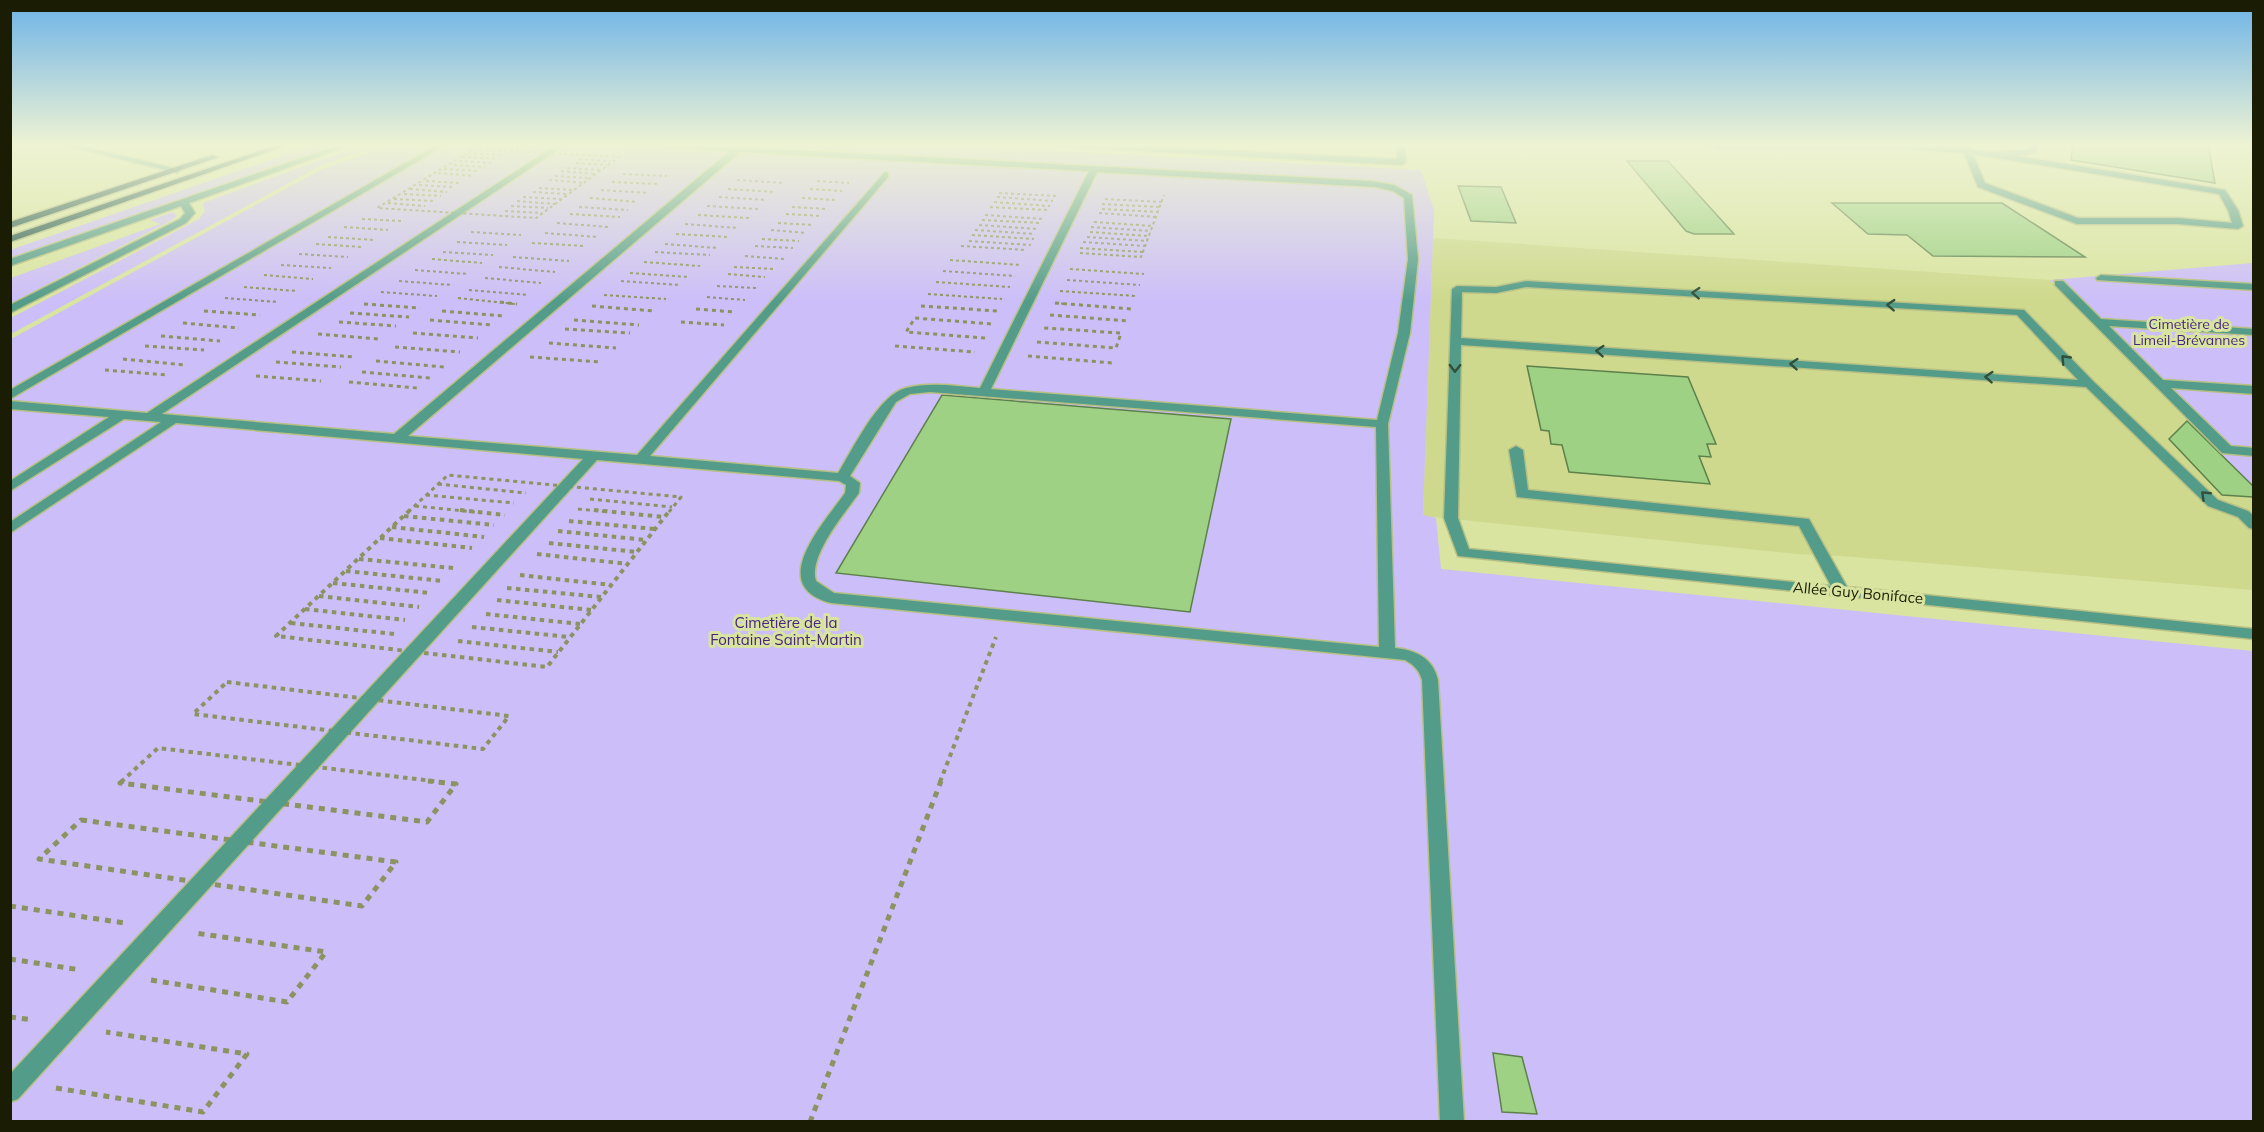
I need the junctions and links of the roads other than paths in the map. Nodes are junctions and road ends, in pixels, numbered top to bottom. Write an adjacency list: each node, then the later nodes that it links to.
1 (99, 196): 13 (main road)
2 (134, 196): 14 (main road)
3 (201, 196): 12 (street)
4 (354, 196): 29 (street)
5 (484, 196): 32 (street)
6 (683, 196): 35 (street)
7 (868, 196): 39 (street)
8 (1081, 196): 28 (street)
9 (1408, 196): 34 (street)
10 (2010, 196): 11 (street)
11 (2224, 196)
12 (180, 203): 17 (street); 21 (street)
13 (47, 213): 14 (main road); 15 (main road)
14 (68, 219): 16 (main road)
15 (10, 225)
16 (10, 239)
17 (10, 263)
18 (2101, 278): 20 (street)
19 (2060, 283): 22 (street)
20 (2253, 287)
21 (10, 310)
22 (2097, 322): 23 (street); 25 (street)
23 (2253, 332)
24 (1455, 342): 26 (street, one-way to 24); 26 (street, one-way to 24); 44 (street, Allée Guy Boniface, one-way to 44)
25 (2159, 383): 27 (street); 37 (street)
26 (2089, 384): 42 (street, one-way to 26)
27 (2253, 390)
28 (984, 392): 34 (street); 40 (street)
29 (10, 394)
30 (10, 405): 31 (street)
31 (121, 415): 32 (street); 41 (street)
32 (150, 417): 33 (street)
33 (174, 419): 35 (street); 43 (street)
34 (1382, 424): 46 (street)
35 (396, 439): 38 (street)
36 (1516, 450): 44 (street)
37 (2253, 452)
38 (592, 457): 39 (street); 47 (street)
39 (639, 461): 40 (street)
40 (842, 477): 46 (street)
41 (10, 487)
42 (2253, 525)
43 (10, 529)
44 (1841, 591): 45 (street, Allée Guy Boniface)
45 (2253, 634)
46 (1387, 653): 48 (street)
47 (15, 1086)
48 (1452, 1122)

